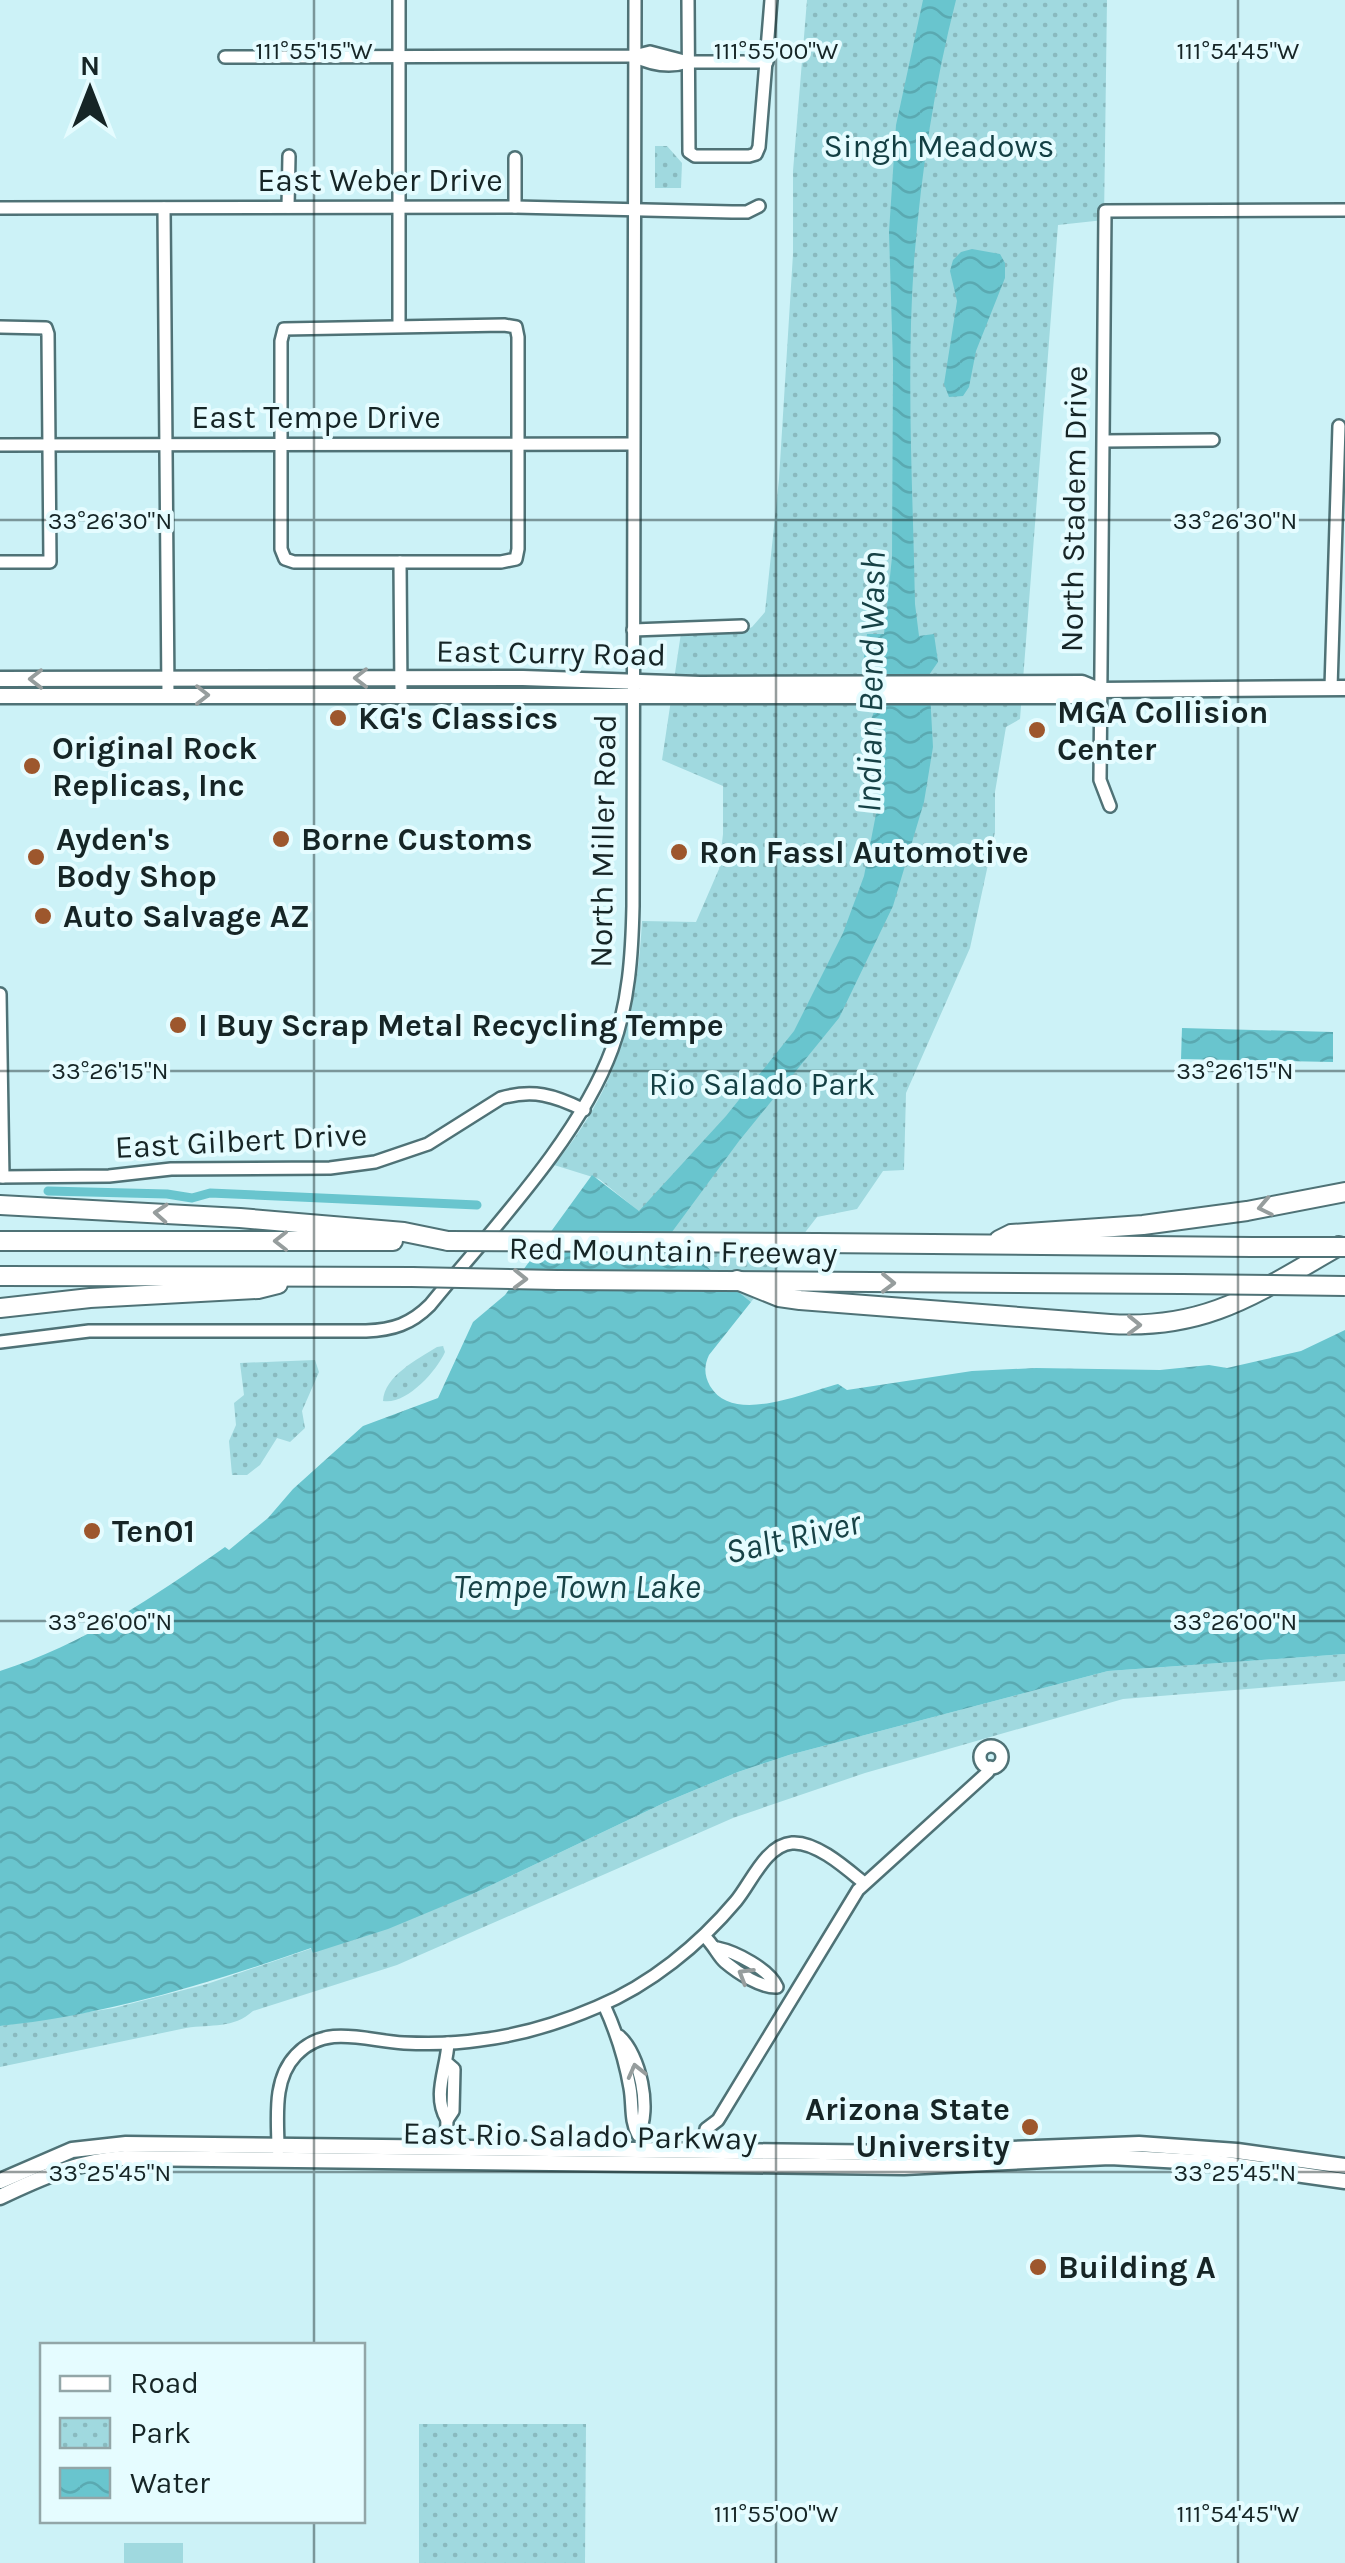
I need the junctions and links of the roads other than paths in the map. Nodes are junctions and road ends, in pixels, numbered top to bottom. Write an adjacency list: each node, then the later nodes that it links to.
1 (398, 0): 6 (street)
2 (635, 0): 7 (street, North Miller Road)
3 (688, 0): 8 (street)
4 (772, 0): 9 (street)
5 (225, 56): 6 (street)
6 (399, 56): 7 (street); 17 (street)
7 (634, 56): 8 (street); 18 (street, North Miller Road)
8 (688, 62): 9 (street); 9 (street)
9 (766, 62)
10 (288, 156): 12 (street)
11 (515, 158): 14 (street)
12 (288, 206): 16 (street, East Weber Drive); 17 (street, East Weber Drive)
13 (759, 206): 18 (street, East Weber Drive)
14 (514, 207): 17 (street, East Weber Drive); 18 (street, East Weber Drive)
15 (0, 208): 16 (street, East Weber Drive)
16 (164, 208): 25 (street)
17 (398, 208): 20 (street)
18 (634, 209): 28 (street, North Miller Road)
19 (1345, 210): 23 (street, North Stadem Drive)
20 (399, 326): 26 (street); 27 (street)
21 (0, 327): 30 (street)
22 (1338, 426): 38 (street)
23 (1104, 440): 24 (street); 40 (street, North Stadem Drive)
24 (1213, 440)
25 (166, 444): 26 (street, East Tempe Drive); 30 (street, East Tempe Drive); 37 (street)
26 (281, 444): 27 (street, East Tempe Drive); 32 (street)
27 (518, 444): 28 (street, East Tempe Drive); 32 (street)
28 (632, 444): 34 (street, North Miller Road)
29 (0, 445): 30 (street, East Tempe Drive)
30 (50, 445): 31 (street)
31 (0, 562)
32 (400, 562): 35 (street)
33 (742, 626): 34 (street)
34 (633, 630): 39 (street, North Miller Road)
35 (400, 678): 37 (main road, East Curry Road, one-way to 37); 39 (main road, East Curry Road); 42 (street)
36 (0, 679): 37 (main road, East Curry Road, one-way to 36)
37 (168, 679): 41 (street)
38 (1338, 688): 40 (main road, East Curry Road)
39 (634, 690): 40 (main road, East Curry Road); 42 (main road, East Curry Road); 46 (street, North Miller Road)
40 (1100, 690): 44 (street, North Stadem Drive)
41 (168, 695): 42 (main road, East Curry Road, one-way to 42); 43 (main road, East Curry Road)
42 (400, 695)
43 (0, 696)
44 (1110, 806)
45 (0, 994): 47 (street)
46 (584, 1110): 47 (street, East Gilbert Drive); 59 (street, North Miller Road)
47 (1, 1177)
48 (1345, 1192): 53 (highway, one-way to 53)
49 (0, 1205): 51 (highway, one-way to 49)
50 (0, 1241): 51 (highway, Red Mountain Freeway, one-way to 50)
51 (448, 1242): 53 (highway, Red Mountain Freeway, bridge)
52 (1345, 1245): 53 (highway, Red Mountain Freeway, bridge); 56 (highway, one-way to 52)
53 (985, 1246)
54 (0, 1276): 55 (highway, Red Mountain Freeway)
55 (304, 1277): 56 (highway, Red Mountain Freeway, one-way to 56, bridge); 58 (highway)
56 (737, 1280): 57 (highway, Red Mountain Freeway, one-way to 57, bridge)
57 (1345, 1286)
58 (0, 1308)
59 (0, 1342)
60 (990, 1768): 61 (street)
61 (864, 1883): 62 (street); 63 (street)
62 (704, 1936): 63 (street); 64 (street)
63 (792, 1997): 68 (street)
64 (604, 2005): 65 (street); 66 (street)
65 (448, 2043): 67 (street); 69 (street)
66 (638, 2142): 67 (main road, East Rio Salado Parkway); 68 (main road, East Rio Salado Parkway); 70 (street)
67 (446, 2148): 69 (main road, East Rio Salado Parkway)
68 (702, 2151): 71 (main road, East Rio Salado Parkway)
69 (278, 2153): 70 (main road, East Rio Salado Parkway); 73 (main road, East Rio Salado Parkway); 74 (main road, East Rio Salado Parkway)
70 (636, 2166): 72 (main road, East Rio Salado Parkway)
71 (1345, 2166)
72 (1345, 2180)
73 (0, 2181)
74 (0, 2197)

